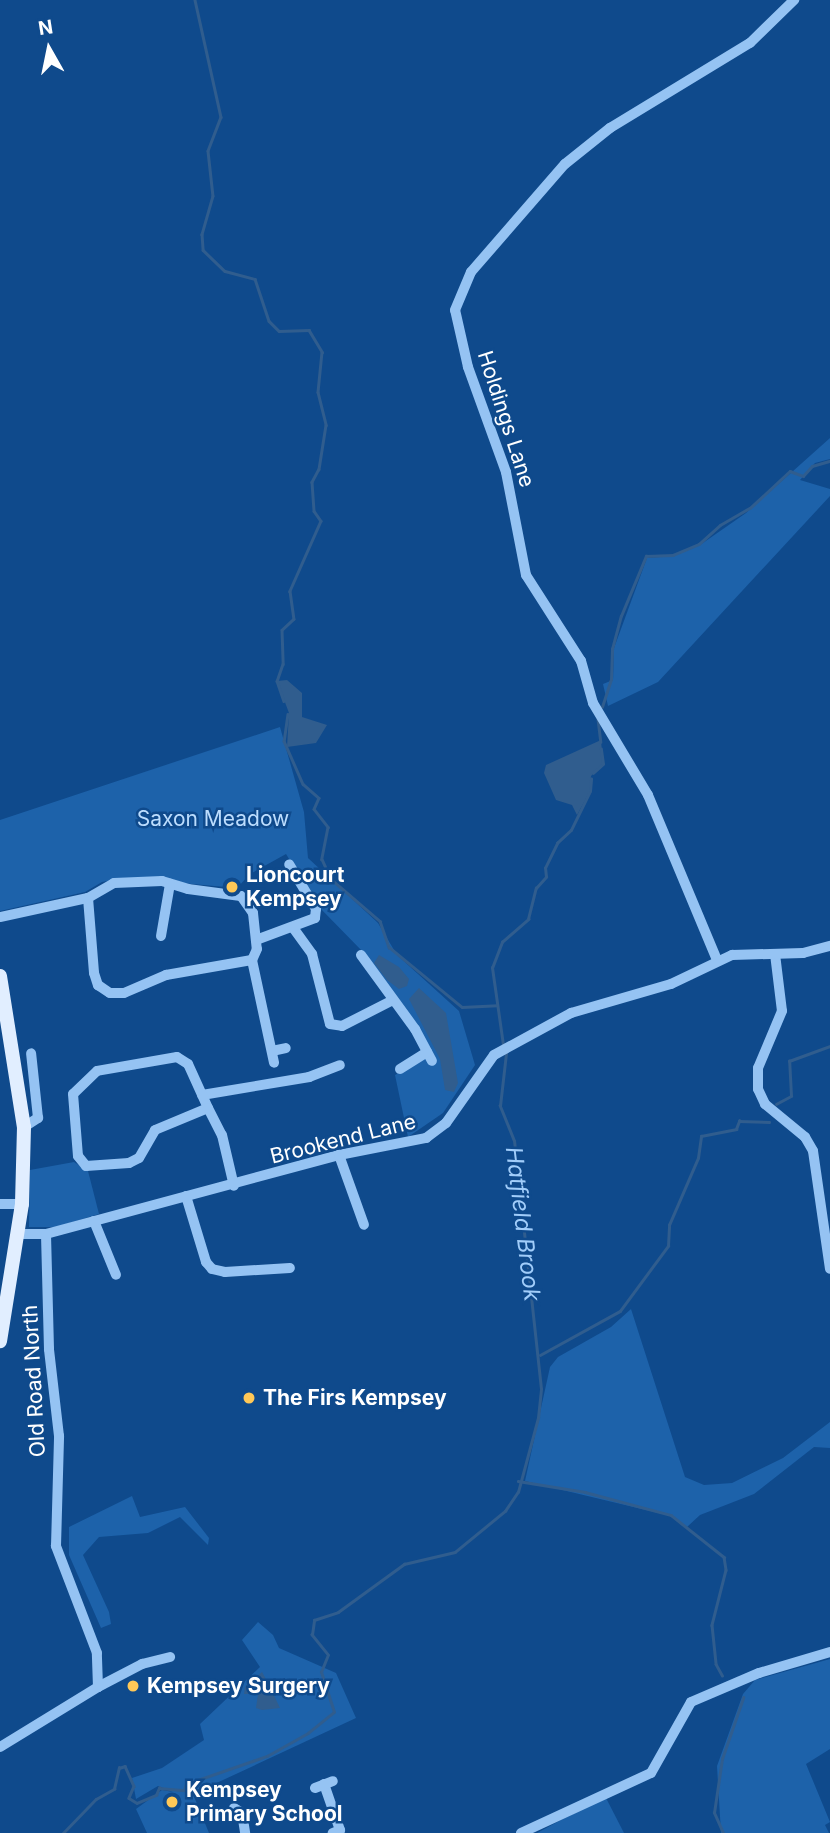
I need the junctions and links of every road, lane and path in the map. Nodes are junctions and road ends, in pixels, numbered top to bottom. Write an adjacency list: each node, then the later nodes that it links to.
1 (794, 0): 13 (street, Holdings Lane)
2 (289, 864): 6 (street)
3 (170, 884): 4 (street); 7 (street); 8 (street)
4 (88, 898): 5 (street); 12 (street)
5 (0, 917)
6 (294, 929): 8 (street); 15 (street)
7 (161, 936)
8 (256, 940): 12 (street)
9 (830, 946): 10 (street, Brookend Lane)
10 (775, 954): 13 (street, Brookend Lane); 36 (street)
11 (361, 955): 15 (street)
12 (252, 960): 18 (street)
13 (718, 960): 26 (street, Brookend Lane)
14 (0, 976): 16 (main road)
15 (393, 1000): 22 (street)
16 (4, 1016): 25 (main road)
17 (286, 1048): 18 (street)
18 (272, 1051): 20 (street)
19 (31, 1053): 25 (street)
20 (274, 1063)
21 (340, 1065): 23 (street)
22 (400, 1069)
23 (202, 1095): 24 (street); 24 (street)
24 (208, 1108): 27 (street)
25 (24, 1127): 30 (main road)
26 (339, 1155): 27 (street, Brookend Lane); 32 (street)
27 (234, 1186): 28 (street, Brookend Lane)
28 (186, 1196): 31 (street, Brookend Lane); 35 (street)
29 (0, 1204): 30 (street)
30 (22, 1204): 33 (main road)
31 (94, 1221): 34 (street, Brookend Lane); 37 (street)
32 (364, 1225)
33 (18, 1234): 34 (street, Brookend Lane); 38 (main road)
34 (46, 1234): 42 (street, Old Road North)
35 (290, 1268)
36 (830, 1269)
37 (116, 1275)
38 (4, 1292): 39 (main road)
39 (0, 1341)
40 (830, 1652): 48 (street)
41 (170, 1657): 42 (street)
42 (98, 1688): 43 (street)
43 (0, 1746)
44 (324, 1784): 46 (street)
45 (234, 1808): 47 (street)
46 (341, 1831)
47 (245, 1833)
48 (521, 1833)

